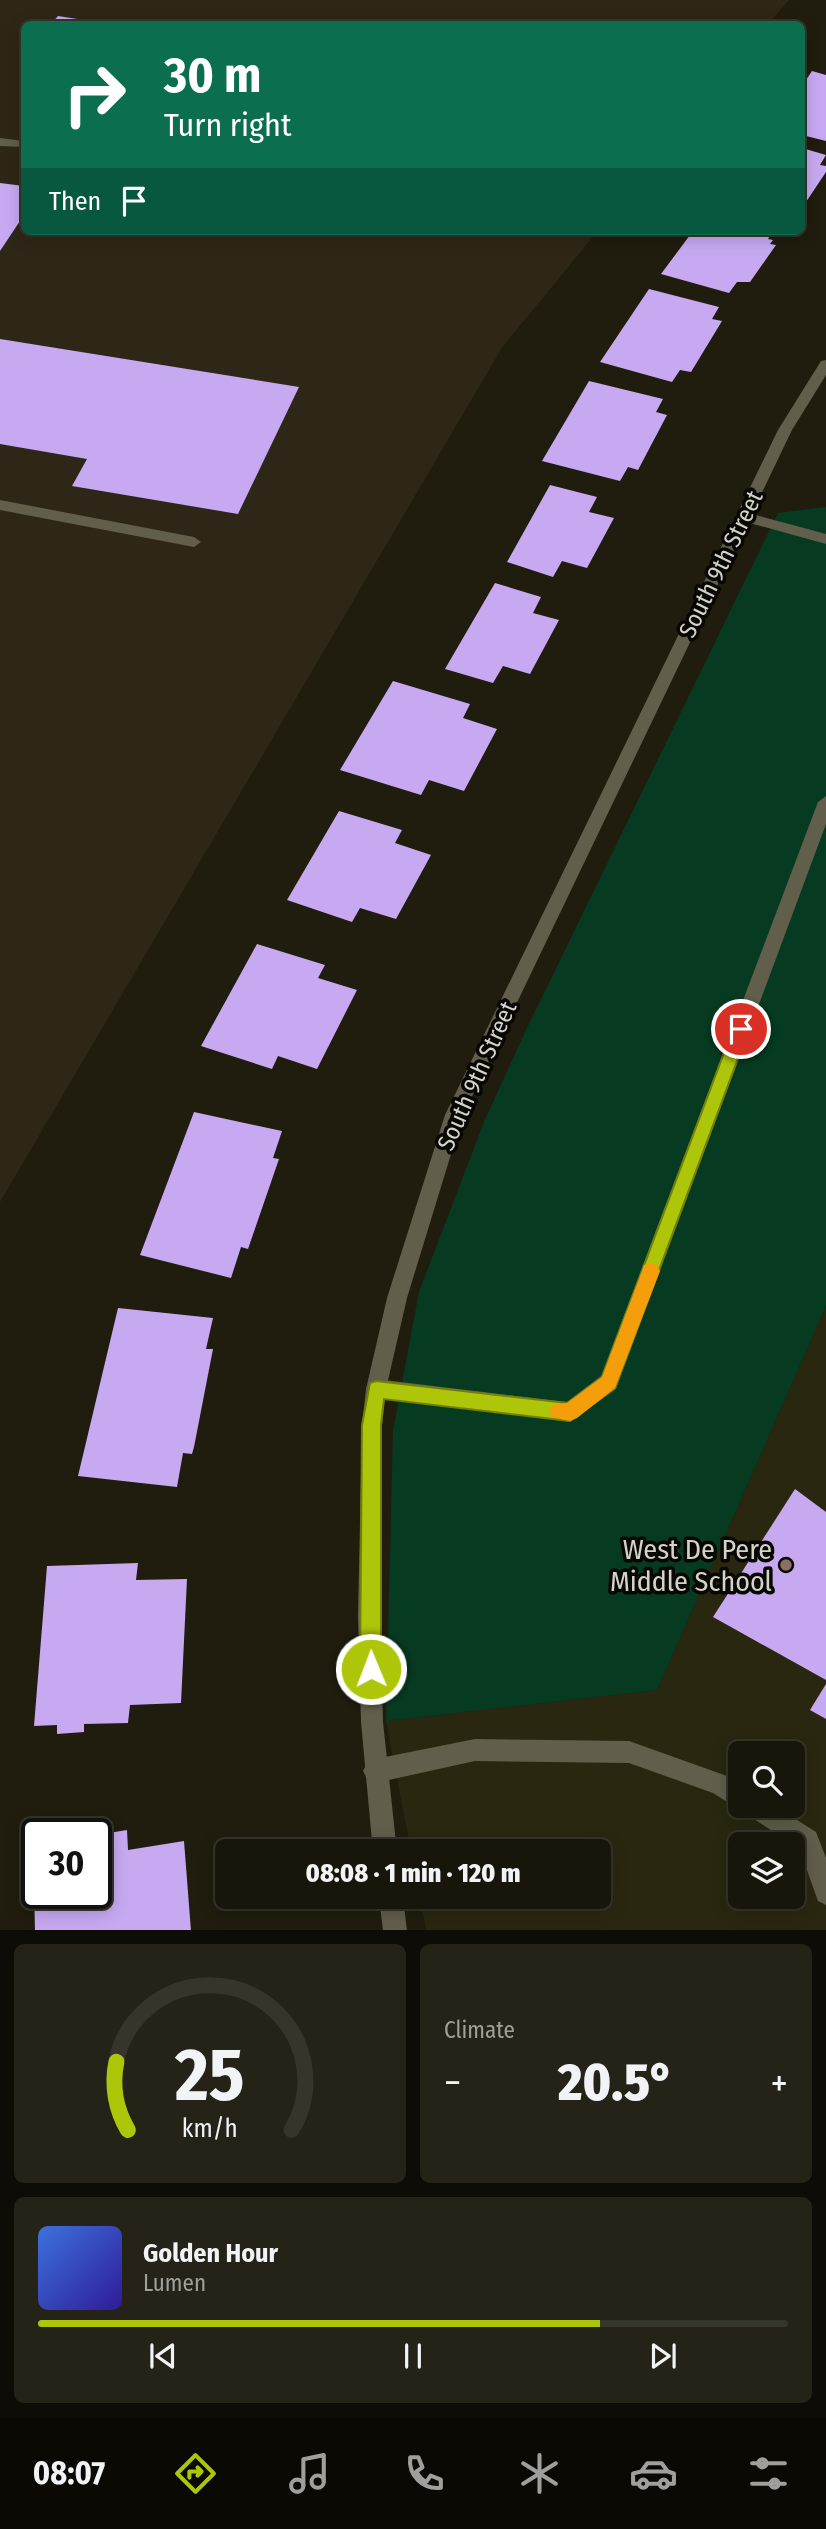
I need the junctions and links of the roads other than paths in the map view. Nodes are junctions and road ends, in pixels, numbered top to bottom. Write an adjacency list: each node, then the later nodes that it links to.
1 (0, 142): 2 (street)
2 (21, 144)
3 (826, 364): 5 (street, South 9th Street)
4 (0, 505): 7 (street)
5 (744, 517): 6 (street); 9 (street, South 9th Street)
6 (826, 539)
7 (194, 542)
8 (826, 802): 9 (street)
9 (376, 1389): 10 (street, South 9th Street)
10 (374, 1771): 11 (street); 13 (street, South 9th Street)
11 (728, 1790)
12 (773, 1818): 14 (street)
13 (383, 1839)
14 (826, 1893)
15 (392, 1909): 16 (street)
16 (395, 1930)

